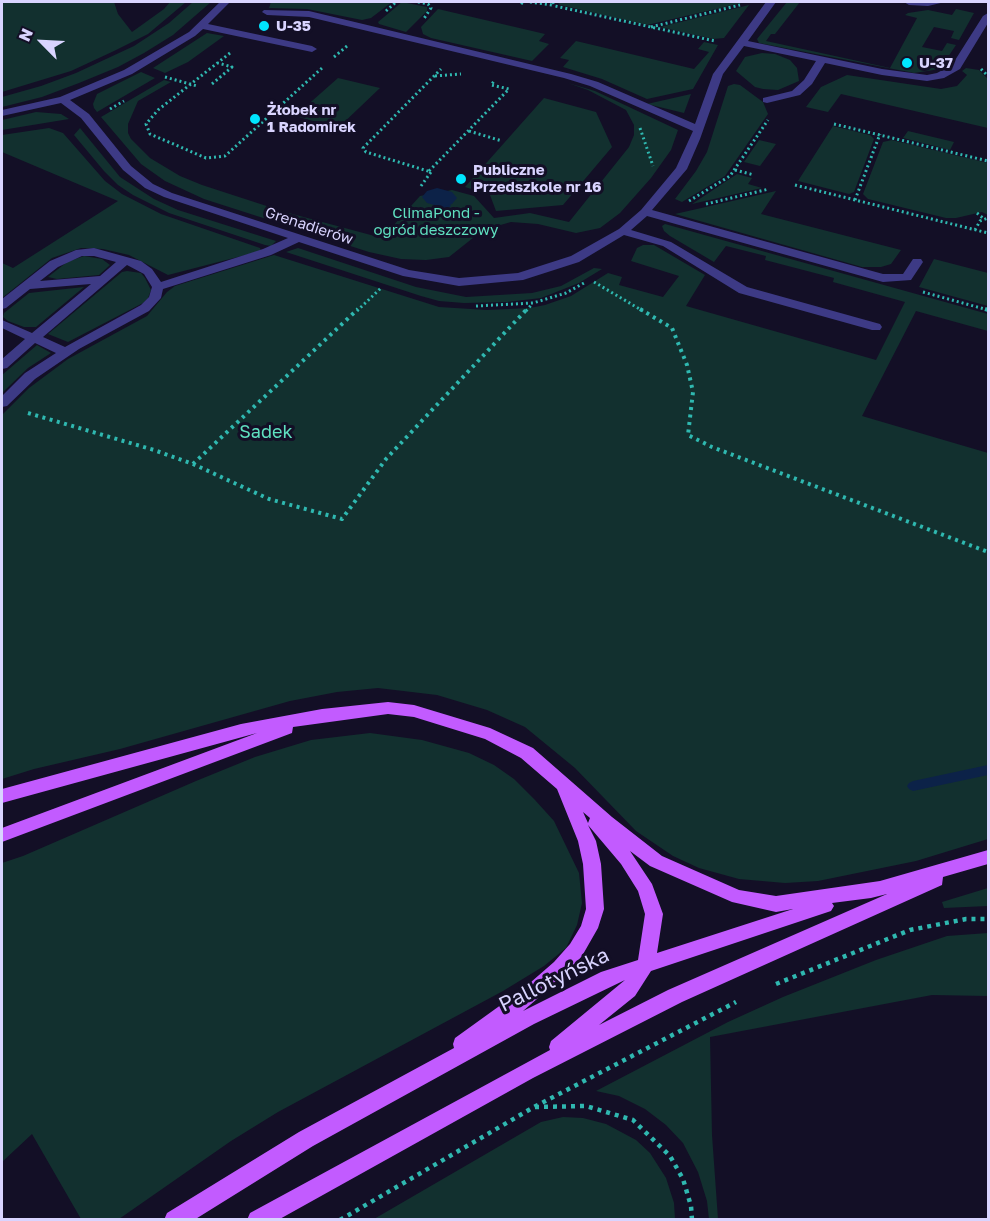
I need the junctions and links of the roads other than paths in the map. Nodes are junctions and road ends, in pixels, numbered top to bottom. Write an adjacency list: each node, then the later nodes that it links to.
1 (225, 2): 7 (street)
2 (771, 2): 8 (street, Grenadierów)
3 (909, 2): 4 (street)
4 (940, 2)
5 (267, 12): 14 (street)
6 (988, 16): 10 (street)
7 (202, 26): 9 (street); 11 (street)
8 (740, 42): 10 (street); 14 (street, Grenadierów)
9 (312, 49)
10 (822, 59): 12 (street)
11 (63, 99): 13 (street); 17 (street, Grenadierów)
12 (767, 100)
13 (2, 114)
14 (698, 129): 15 (street, Grenadierów)
15 (645, 212): 16 (street, Grenadierów); 19 (street)
16 (623, 231): 17 (street, Grenadierów); 25 (street)
17 (297, 238): 22 (street)
18 (126, 260): 20 (street); 21 (street); 22 (street)
19 (917, 262)
20 (104, 279): 21 (street); 26 (street)
21 (25, 286): 23 (street)
22 (158, 287): 27 (street)
23 (2, 305)
24 (2, 324): 26 (street)
25 (876, 327)
26 (34, 337): 27 (street); 28 (street)
27 (66, 352): 29 (street)
28 (2, 365)
29 (2, 403)
30 (322, 715): 31 (main road); 32 (main road); 33 (main road)
31 (561, 782): 35 (main road); 36 (main road); 38 (main road)
32 (2, 796)
33 (2, 836)
34 (988, 857): 35 (main road, Pallotyńska); 37 (main road, Pallotyńska)
35 (879, 888): 36 (main road, Pallotyńska)
36 (646, 964): 37 (main road); 38 (main road, Pallotyńska)
37 (526, 1072): 40 (main road, Pallotyńska)
38 (306, 1139): 39 (main road, Pallotyńska)
39 (174, 1220)
40 (257, 1220)

